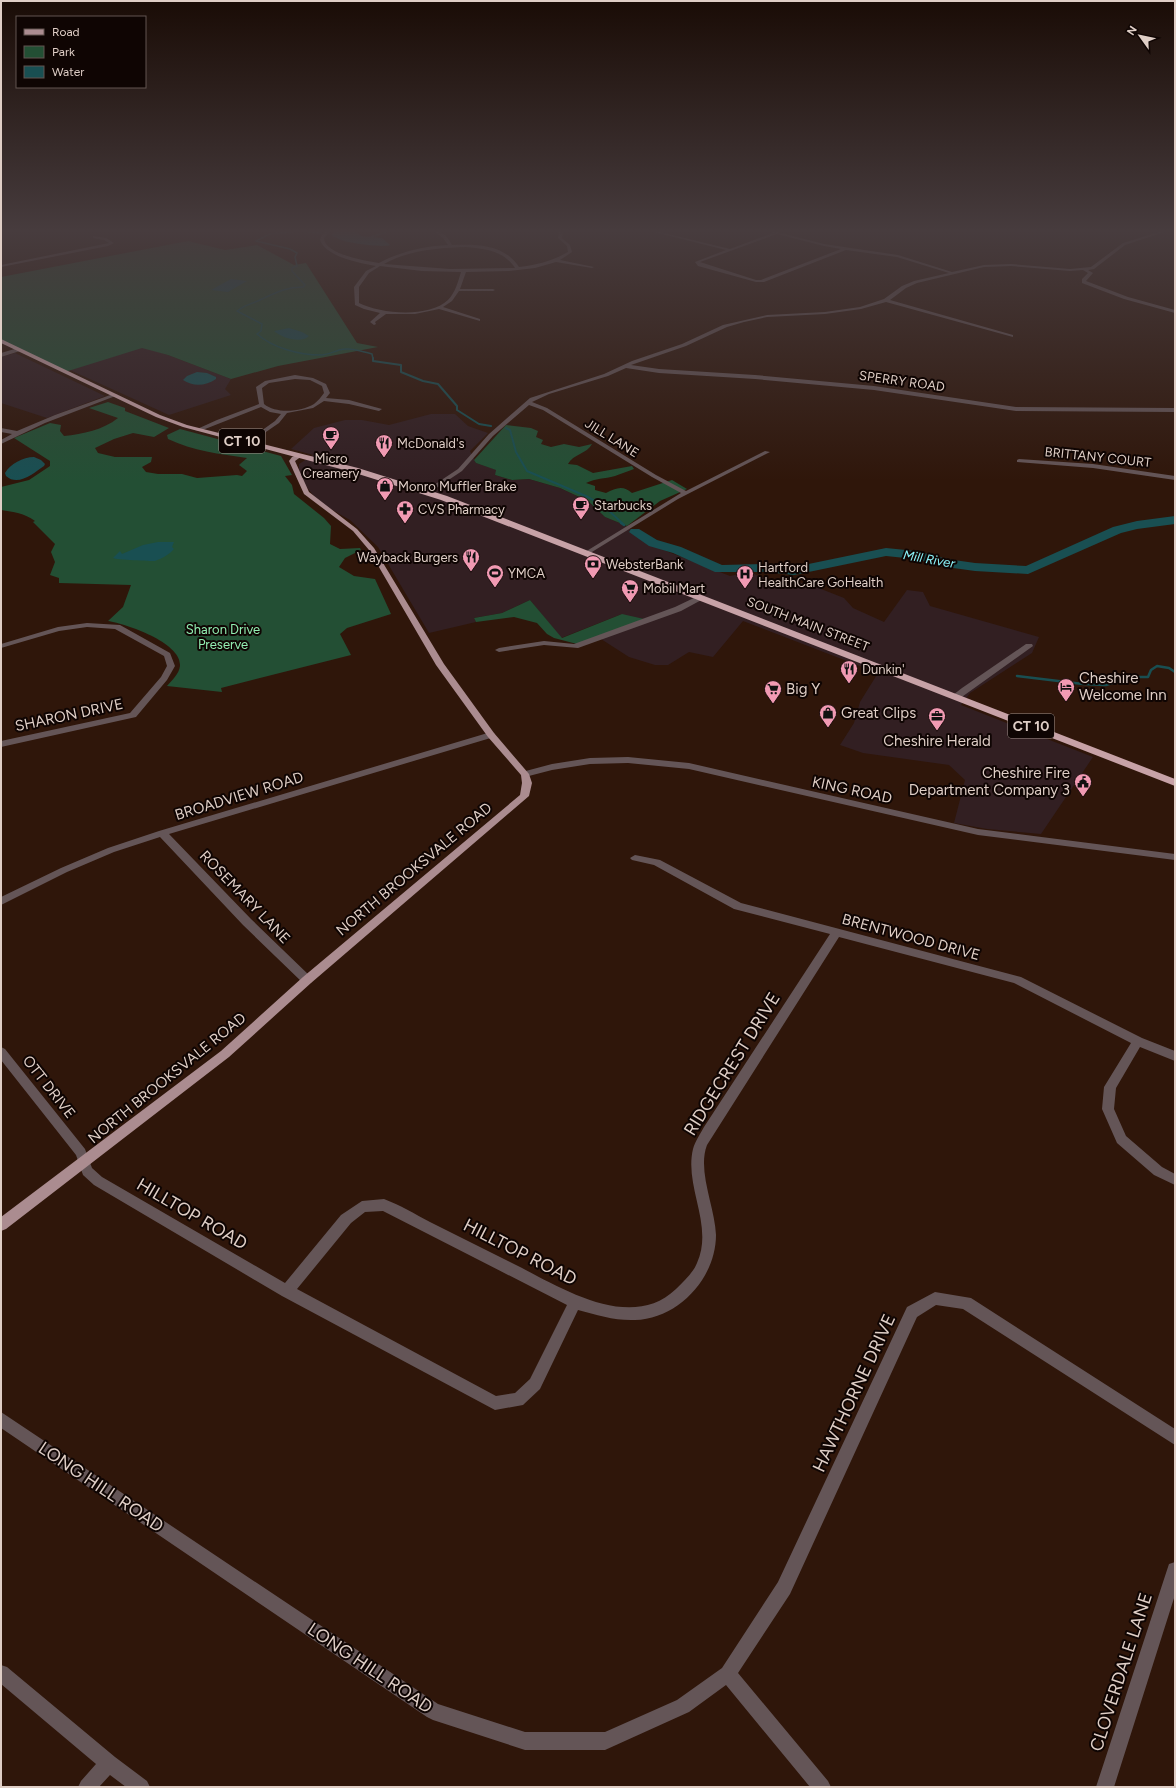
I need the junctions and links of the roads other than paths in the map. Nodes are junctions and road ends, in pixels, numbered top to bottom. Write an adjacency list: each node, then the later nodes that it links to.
1 (382, 314): 6 (street)
2 (461, 314): 5 (street)
3 (789, 314): 11 (street)
4 (936, 314): 7 (street)
5 (478, 320)
6 (374, 324)
7 (1011, 336)
8 (1, 341): 9 (highway, SOUTH MAIN STREET / CT 10)
9 (18, 350): 10 (street); 12 (highway, SOUTH MAIN STREET / CT 10)
10 (1, 355)
11 (625, 366): 14 (street); 17 (street, SPERRY ROAD)
12 (115, 395): 20 (highway, SOUTH MAIN STREET / CT 10); 22 (street)
13 (321, 399): 15 (street); 16 (street); 18 (street)
14 (527, 402): 28 (street); 29 (street, JILL LANE)
15 (262, 406): 18 (street); 20 (street)
16 (379, 409)
17 (1175, 410)
18 (285, 412): 21 (street)
19 (1, 430): 22 (street)
20 (198, 430): 25 (highway, SOUTH MAIN STREET / CT 10)
21 (263, 432)
22 (17, 433): 23 (street)
23 (1, 442)
24 (767, 452): 29 (street)
25 (296, 460): 28 (highway, SOUTH MAIN STREET / CT 10); 36 (main road)
26 (1019, 461): 27 (street, BRITTANY COURT)
27 (1175, 478)
28 (427, 492): 30 (highway, SOUTH MAIN STREET / CT 10)
29 (685, 493): 30 (street)
30 (587, 553): 31 (highway, SOUTH MAIN STREET / CT 10)
31 (701, 598): 34 (street); 35 (highway, SOUTH MAIN STREET / CT 10)
32 (1, 646): 37 (street, SHARON DRIVE)
33 (1029, 646): 35 (street)
34 (500, 650)
35 (956, 697): 39 (highway, SOUTH MAIN STREET / CT 10)
36 (491, 735): 38 (main road); 40 (street, BROADVIEW ROAD)
37 (1, 744)
38 (525, 774): 41 (street, KING ROAD); 45 (main road, NORTH BROOKSVALE ROAD)
39 (1175, 784)
40 (162, 833): 43 (street, BROADVIEW ROAD); 45 (street, ROSEMARY LANE)
41 (1175, 857)
42 (636, 858): 44 (street, BRENTWOOD DRIVE)
43 (1, 901)
44 (836, 933): 46 (street, BRENTWOOD DRIVE); 53 (street, RIDGECREST DRIVE)
45 (307, 980): 49 (main road, NORTH BROOKSVALE ROAD)
46 (1138, 1041): 48 (street, BRENTWOOD DRIVE); 50 (street)
47 (1, 1052): 49 (street, OTT DRIVE)
48 (1175, 1056)
49 (84, 1162): 51 (main road, NORTH BROOKSVALE ROAD); 52 (street, HILLTOP ROAD)
50 (1175, 1180)
51 (1, 1225)
52 (287, 1291): 53 (street, HILLTOP ROAD); 53 (street, HILLTOP ROAD)
53 (576, 1302)
54 (1, 1419): 58 (street, LONG HILL ROAD)
55 (1175, 1438): 58 (street, HAWTHORNE DRIVE)
56 (1175, 1570): 63 (street, CLOVERDALE LANE)
57 (1, 1673): 59 (street)
58 (728, 1674): 62 (street)
59 (109, 1763): 60 (street); 61 (street)
60 (87, 1787)
61 (141, 1787)
62 (822, 1787)
63 (1105, 1787)

